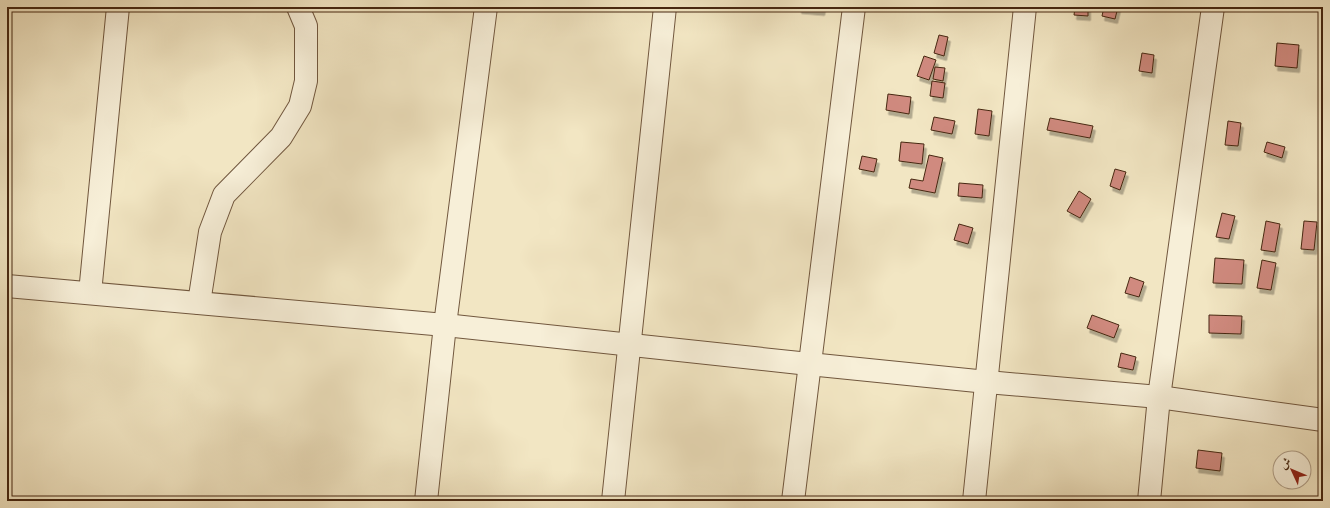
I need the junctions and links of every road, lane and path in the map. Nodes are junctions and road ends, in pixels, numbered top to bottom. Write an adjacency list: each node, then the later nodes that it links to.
1 (118, 7): 9 (street)
2 (298, 7): 10 (street)
3 (486, 7): 11 (street)
4 (665, 7): 12 (street)
5 (854, 7): 13 (street)
6 (1025, 7): 14 (street)
7 (1213, 7): 15 (street)
8 (7, 286): 9 (street)
9 (90, 293): 10 (street)
10 (199, 303): 11 (street)
11 (445, 325): 12 (street); 17 (street)
12 (630, 345): 13 (street); 18 (street)
13 (809, 364): 14 (street); 19 (street)
14 (987, 382): 15 (street); 20 (street)
15 (1159, 397): 16 (street); 21 (street)
16 (1323, 420)
17 (426, 501)
18 (613, 501)
19 (793, 501)
20 (974, 501)
21 (1149, 501)

